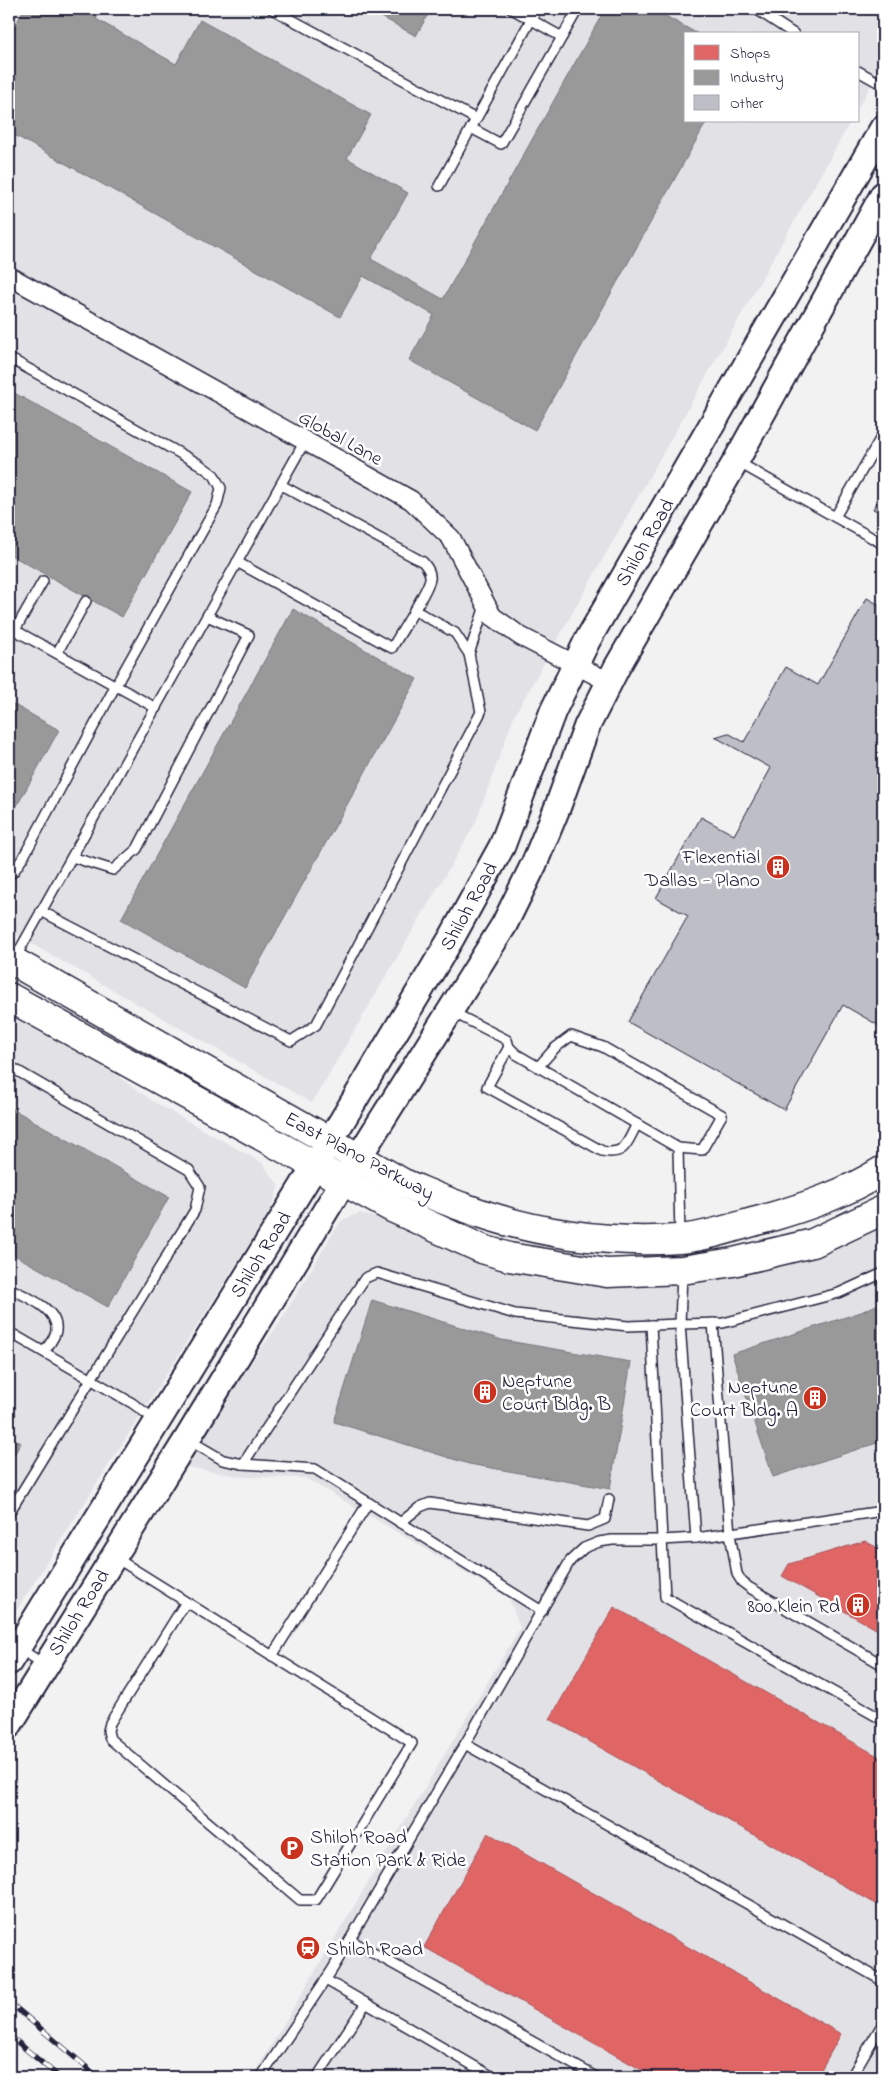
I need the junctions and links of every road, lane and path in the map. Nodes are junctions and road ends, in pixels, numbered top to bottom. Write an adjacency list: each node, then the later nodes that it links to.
1 (272, 9): 11 (lane)
2 (512, 9): 6 (lane)
3 (537, 9): 6 (lane)
4 (578, 9): 8 (lane)
5 (756, 9): 7 (lane)
6 (531, 20): 8 (lane); 11 (lane)
7 (791, 32)
8 (562, 37): 12 (lane)
9 (860, 72): 10 (lane)
10 (883, 85)
11 (476, 119): 12 (lane)
12 (471, 128): 14 (lane)
13 (883, 128): 20 (main road, Shiloh Road)
14 (440, 186)
15 (883, 195): 21 (main road, Shiloh Road)
16 (9, 276): 19 (street, Global Lane)
17 (9, 358): 36 (lane)
18 (883, 434): 23 (lane)
19 (305, 441): 22 (lane); 28 (street, Global Lane)
20 (702, 441): 21 (main road); 34 (main road, Shiloh Road)
21 (736, 461): 23 (lane); 35 (main road, Shiloh Road)
22 (281, 485): 25 (lane); 29 (lane)
23 (835, 517): 24 (lane)
24 (883, 544)
25 (237, 562): 29 (lane); 30 (lane)
26 (43, 581): 31 (lane)
27 (86, 601): 32 (lane)
28 (486, 604): 33 (lane); 34 (street, Global Lane)
29 (414, 610): 33 (lane)
30 (207, 616): 37 (lane); 38 (lane)
31 (12, 628): 32 (lane)
32 (58, 653): 36 (lane)
33 (469, 654): 40 (lane)
34 (575, 666): 35 (street, Global Lane); 48 (main road, Shiloh Road)
35 (609, 682): 43 (main road, Shiloh Road)
36 (116, 685): 37 (lane); 39 (lane)
37 (156, 708): 38 (lane)
38 (72, 857): 40 (lane)
39 (9, 875)
40 (41, 911): 41 (lane)
41 (10, 963): 48 (main road, East Plano Parkway)
42 (9, 997): 51 (main road, East Plano Parkway)
43 (451, 1012): 44 (lane); 50 (main road, Shiloh Road)
44 (509, 1047): 46 (lane); 47 (lane)
45 (9, 1066): 64 (lane)
46 (538, 1067): 47 (lane); 49 (lane)
47 (637, 1124): 49 (lane)
48 (330, 1140): 50 (main road, East Plano Parkway); 51 (main road, Shiloh Road)
49 (678, 1148): 55 (lane)
50 (360, 1157): 53 (main road, Shiloh Road); 55 (main road, East Plano Parkway)
51 (314, 1166): 53 (main road, East Plano Parkway); 65 (main road, Shiloh Road)
52 (883, 1170): 55 (main road, East Plano Parkway)
53 (343, 1182): 56 (main road, East Plano Parkway); 66 (main road, Shiloh Road)
54 (883, 1210): 56 (main road, East Plano Parkway)
55 (680, 1238): 56 (main road)
56 (682, 1270): 59 (lane)
57 (883, 1273): 60 (lane)
58 (9, 1288): 63 (lane)
59 (680, 1324): 60 (lane); 61 (lane); 74 (lane)
60 (713, 1324): 73 (lane)
61 (651, 1325): 67 (lane); 75 (lane)
62 (9, 1332): 63 (lane)
63 (44, 1352): 64 (lane)
64 (91, 1379): 65 (lane); 71 (lane)
65 (157, 1421): 66 (main road); 79 (main road, Shiloh Road)
66 (187, 1439): 67 (lane); 76 (main road, Shiloh Road)
67 (243, 1464): 69 (lane)
68 (609, 1499): 72 (lane)
69 (368, 1503): 72 (lane); 80 (lane)
70 (883, 1511): 73 (lane)
71 (9, 1514)
72 (400, 1523): 78 (lane)
73 (730, 1534): 74 (lane); 81 (lane)
74 (696, 1538): 75 (lane)
75 (662, 1540): 78 (lane); 83 (lane)
76 (113, 1556): 77 (lane); 82 (main road, Shiloh Road)
77 (186, 1602): 80 (lane); 80 (lane)
78 (542, 1611): 85 (lane)
79 (12, 1650): 82 (lane)
80 (272, 1656)
81 (883, 1664)
82 (45, 1665): 84 (main road, Shiloh Road)
83 (883, 1720)
84 (9, 1725)
85 (465, 1744): 86 (lane); 88 (lane)
86 (350, 1940): 87 (lane); 94 (lane)
87 (326, 1980): 89 (lane); 91 (lane)
88 (883, 1981)
89 (366, 2003): 92 (lane); 93 (lane)
90 (883, 2023): 95 (lane)
91 (260, 2077)
92 (317, 2077)
93 (493, 2077)
94 (596, 2077)
95 (851, 2077)

